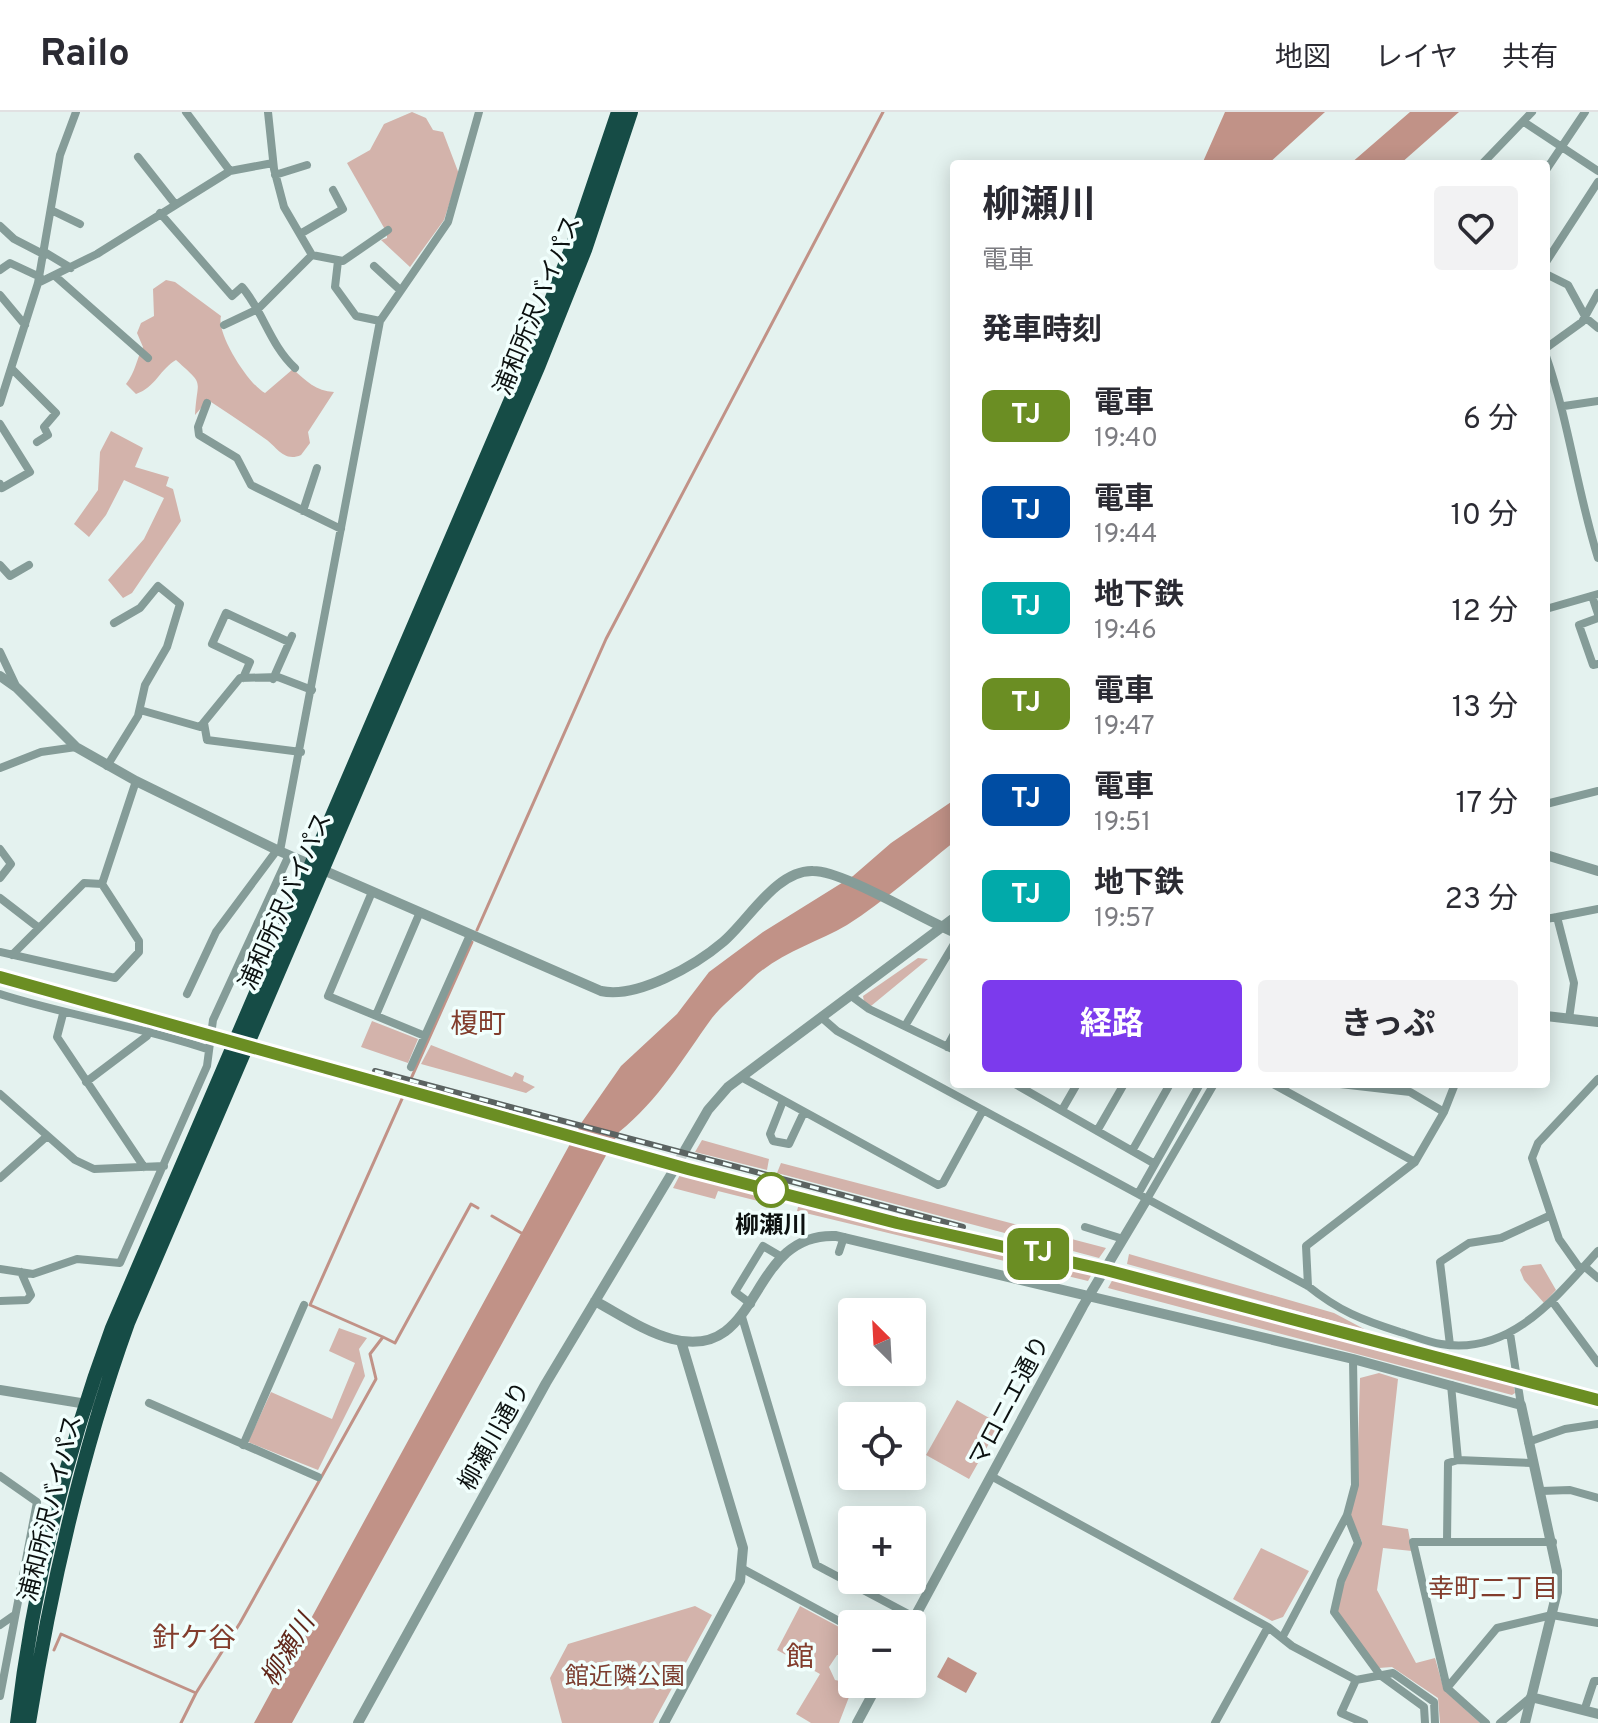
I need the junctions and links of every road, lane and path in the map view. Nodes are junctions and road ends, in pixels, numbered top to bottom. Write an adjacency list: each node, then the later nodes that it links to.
1 (76, 112): 22 (street)
2 (186, 112): 16 (street)
3 (268, 112): 13 (street)
4 (479, 112): 38 (street)
5 (618, 112): 88 (highway, 浦和所沢バイパス)
6 (631, 112): 88 (highway, 浦和所沢バイパス)
7 (1532, 112): 9 (street)
8 (1585, 112): 10 (street)
9 (1524, 122): 10 (street); 12 (street)
10 (1562, 147): 14 (street); 17 (street)
11 (138, 157): 21 (street)
12 (1486, 160)
13 (273, 163): 16 (street); 18 (street)
14 (1550, 164)
15 (307, 165): 18 (street)
16 (230, 171): 21 (street)
17 (1598, 171)
18 (275, 175): 27 (street)
19 (1598, 182): 30 (street)
20 (333, 190): 27 (street)
21 (175, 204): 23 (street)
22 (51, 210): 24 (street); 28 (street)
23 (160, 213): 33 (street); 41 (street)
24 (80, 224)
25 (0, 226): 28 (street)
26 (388, 230): 31 (street)
27 (300, 234): 29 (street)
28 (46, 254): 33 (street); 37 (street)
29 (312, 255): 31 (street); 41 (street)
30 (1550, 256)
31 (338, 261): 43 (street)
32 (374, 266): 38 (street)
33 (71, 268): 35 (street)
34 (0, 270): 37 (street)
35 (55, 276): 37 (street); 48 (street)
36 (1550, 276): 42 (street)
37 (39, 280): 44 (street)
38 (399, 289): 43 (street)
39 (1598, 293): 42 (street)
40 (0, 295): 44 (street)
41 (258, 309): 45 (street); 50 (street)
42 (1586, 318): 46 (street); 47 (street)
43 (380, 321): 61 (street)
44 (25, 325): 51 (street)
45 (224, 325)
46 (1598, 328)
47 (1550, 345)
48 (148, 358)
49 (1550, 367): 55 (street)
50 (295, 368)
51 (12, 369): 53 (street); 57 (street)
52 (1598, 401): 55 (street)
53 (0, 403)
54 (207, 403): 60 (street)
55 (1564, 406): 62 (street)
56 (0, 424): 59 (street)
57 (37, 442)
58 (317, 468): 60 (street)
59 (0, 484)
60 (303, 511): 61 (street)
61 (341, 529): 75 (street)
62 (1598, 558)
63 (0, 565): 64 (street)
64 (29, 565)
65 (1595, 595): 66 (street); 67 (street)
66 (1550, 608)
67 (1598, 616): 70 (street)
68 (114, 623): 76 (street)
69 (0, 652): 74 (street)
70 (1598, 664)
71 (0, 676): 74 (street)
72 (243, 678): 73 (street); 73 (street); 77 (street)
73 (273, 679): 75 (street)
74 (17, 688): 78 (street)
75 (312, 690): 79 (street)
76 (140, 710): 77 (street); 80 (street)
77 (204, 723): 79 (street)
78 (76, 747): 80 (street); 81 (street)
79 (301, 752): 86 (street)
80 (107, 766): 82 (street)
81 (0, 768)
82 (136, 781): 86 (street); 91 (street)
83 (1598, 791): 84 (street)
84 (1550, 803)
85 (0, 849): 90 (street)
86 (282, 852): 88 (street); 107 (street); 119 (street)
87 (1550, 856): 89 (street)
88 (316, 868): 92 (street); 179 (highway, 浦和所沢バイパス)
89 (1598, 871)
90 (0, 878)
91 (102, 884): 100 (street); 105 (street)
92 (372, 892): 95 (street); 110 (street)
93 (0, 898): 100 (street)
94 (1598, 909): 96 (street)
95 (420, 912): 102 (street); 110 (street)
96 (1557, 917): 97 (street); 113 (street)
97 (1550, 918)
98 (950, 921): 99 (street)
99 (942, 927): 101 (street); 102 (street); 108 (street)
100 (39, 928): 105 (street)
101 (950, 930)
102 (470, 935): 117 (street)
103 (950, 951): 115 (street)
104 (0, 952): 105 (street)
105 (12, 955)
106 (0, 994): 109 (street)
107 (187, 994)
108 (850, 995): 111 (street); 115 (street)
109 (63, 1014): 116 (street); 123 (street)
110 (376, 1015): 117 (street)
111 (821, 1017): 121 (street); 137 (street)
112 (1550, 1017): 113 (street)
113 (1569, 1019): 114 (street)
114 (1598, 1022)
115 (905, 1026): 118 (street)
116 (149, 1031): 119 (street); 123 (street)
117 (425, 1036): 120 (street)
118 (950, 1048)
119 (207, 1049): 147 (street)
120 (411, 1067)
121 (741, 1077): 136 (street); 143 (street)
122 (1598, 1079): 152 (street)
123 (86, 1082): 148 (street)
124 (1025, 1088): 138 (street)
125 (1075, 1088): 138 (street)
126 (1122, 1088): 141 (street)
127 (1168, 1088): 144 (street)
128 (1196, 1088): 146 (street)
129 (1211, 1088): 151 (street)
130 (1281, 1088): 135 (street)
131 (1296, 1088): 135 (street)
132 (1375, 1088): 140 (street)
133 (1453, 1088): 140 (street)
134 (0, 1094): 142 (street)
135 (1293, 1094): 145 (street)
136 (783, 1101): 139 (street); 139 (street)
137 (983, 1110): 139 (street); 151 (street)
138 (1062, 1110): 141 (street)
139 (804, 1112)
140 (1444, 1112): 145 (street)
141 (1097, 1131): 144 (street)
142 (46, 1137): 148 (street); 150 (street)
143 (685, 1150)
144 (1132, 1151): 146 (street)
145 (1415, 1162): 163 (street)
146 (1155, 1164): 151 (street)
147 (164, 1166): 148 (street); 161 (street)
148 (144, 1167)
149 (672, 1173): 166 (street, 柳瀬川通り)
150 (0, 1178)
151 (1143, 1196): 155 (street, マロニエ通り); 163 (street)
152 (1549, 1216): 159 (street); 173 (street)
153 (1085, 1227): 155 (street)
154 (844, 1237): 157 (street); 158 (street); 164 (street)
155 (1123, 1239): 164 (street, マロニエ通り)
156 (1598, 1251): 159 (street)
157 (839, 1252)
158 (780, 1256): 168 (street); 168 (street)
159 (1582, 1268): 162 (street); 167 (street)
160 (0, 1269): 161 (street)
161 (21, 1272): 165 (street)
162 (1598, 1278)
163 (1308, 1286): 173 (street)
164 (1090, 1296): 175 (street); 187 (street, マロニエ通り)
165 (0, 1301)
166 (595, 1301): 172 (street); 216 (street, 柳瀬川通り)
167 (1552, 1301): 171 (street); 174 (street)
168 (751, 1304): 170 (street)
169 (304, 1305): 183 (street)
170 (742, 1317): 172 (street); 195 (street)
171 (1510, 1333): 173 (street); 180 (street)
172 (681, 1341): 194 (street)
173 (1450, 1345)
174 (1596, 1357)
175 (1353, 1359): 176 (street); 191 (street)
176 (1451, 1385): 180 (street); 184 (street)
177 (0, 1390): 179 (street)
178 (149, 1403): 183 (street)
179 (92, 1405): 198 (highway, 浦和所沢バイパス)
180 (1521, 1405): 182 (street)
181 (1598, 1424): 182 (street)
182 (1528, 1442): 185 (street)
183 (243, 1445): 188 (street)
184 (1458, 1460): 185 (street); 192 (street)
185 (1532, 1463): 189 (street)
186 (0, 1476): 197 (street)
187 (991, 1476): 196 (street, マロニエ通り); 203 (street)
188 (318, 1477)
189 (1541, 1491): 190 (street); 193 (street)
190 (1598, 1498)
191 (1347, 1515): 204 (street); 205 (street)
192 (1447, 1541): 193 (street); 208 (street)
193 (1553, 1542): 199 (street)
194 (743, 1569): 200 (street); 217 (street)
195 (893, 1610)
196 (918, 1610)
197 (14, 1611): 198 (street); 202 (street); 209 (street)
198 (40, 1612): 214 (highway, 浦和所沢バイパス); 215 (highway, 浦和所沢バイパス)
199 (1552, 1615): 201 (street); 208 (street); 210 (street)
200 (838, 1620)
201 (1598, 1623)
202 (0, 1625)
203 (1268, 1627): 204 (street); 219 (street)
204 (1282, 1638): 206 (street)
205 (1380, 1675): 206 (street); 221 (street); 222 (street)
206 (1356, 1680): 220 (street)
207 (1598, 1681): 212 (street)
208 (1447, 1688): 223 (street)
209 (0, 1696)
210 (1531, 1697): 213 (street); 224 (street); 225 (street)
211 (870, 1698): 218 (street)
212 (1586, 1705)
213 (1598, 1714)
214 (17, 1723)
215 (29, 1723)
216 (358, 1723)
217 (664, 1723)
218 (857, 1723)
219 (1215, 1723)
220 (1364, 1723)
221 (1425, 1723)
222 (1435, 1723)
223 (1486, 1723)
224 (1500, 1723)
225 (1525, 1723)

